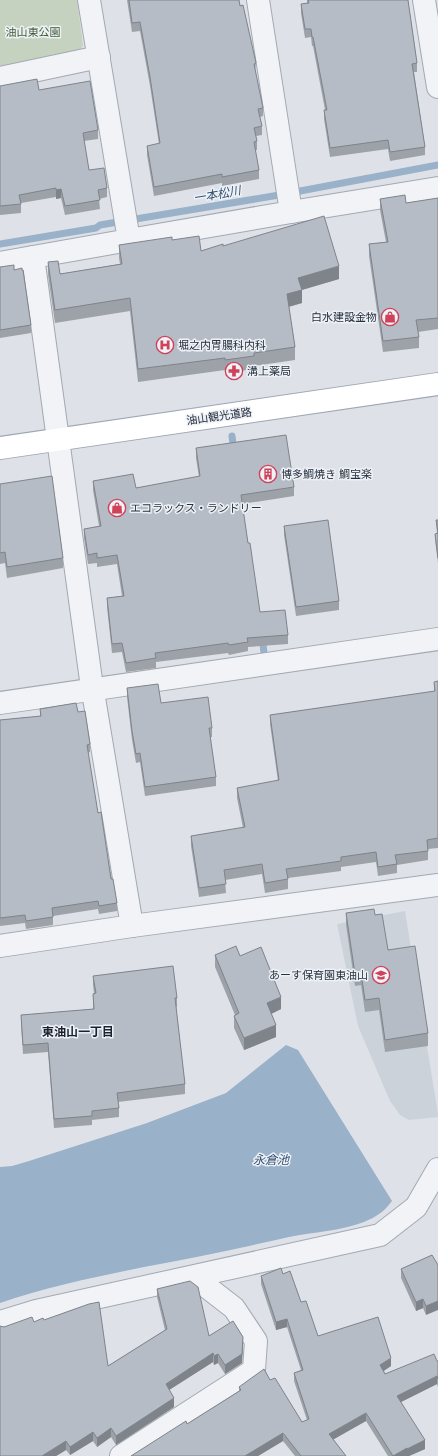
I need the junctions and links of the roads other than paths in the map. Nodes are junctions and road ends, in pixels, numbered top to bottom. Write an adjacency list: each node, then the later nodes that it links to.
1 (89, 0): 4 (street)
2 (258, 0): 8 (street)
3 (424, 0): 6 (street)
4 (99, 57): 5 (street); 9 (street)
5 (0, 78)
6 (438, 87)
7 (438, 188): 8 (street)
8 (290, 200): 9 (street)
9 (127, 227): 10 (street)
10 (33, 257): 11 (street); 13 (street)
11 (0, 263)
12 (438, 384): 13 (main road, 油山観光道路)
13 (58, 439): 14 (main road, 油山観光道路); 16 (street)
14 (0, 448)
15 (438, 640): 16 (street)
16 (93, 689): 17 (street); 19 (street)
17 (0, 702)
18 (438, 885): 19 (street)
19 (132, 926): 20 (street)
20 (0, 946)
21 (438, 1169): 22 (street)
22 (194, 1277): 23 (street); 24 (street)
23 (0, 1322)
24 (121, 1456)

